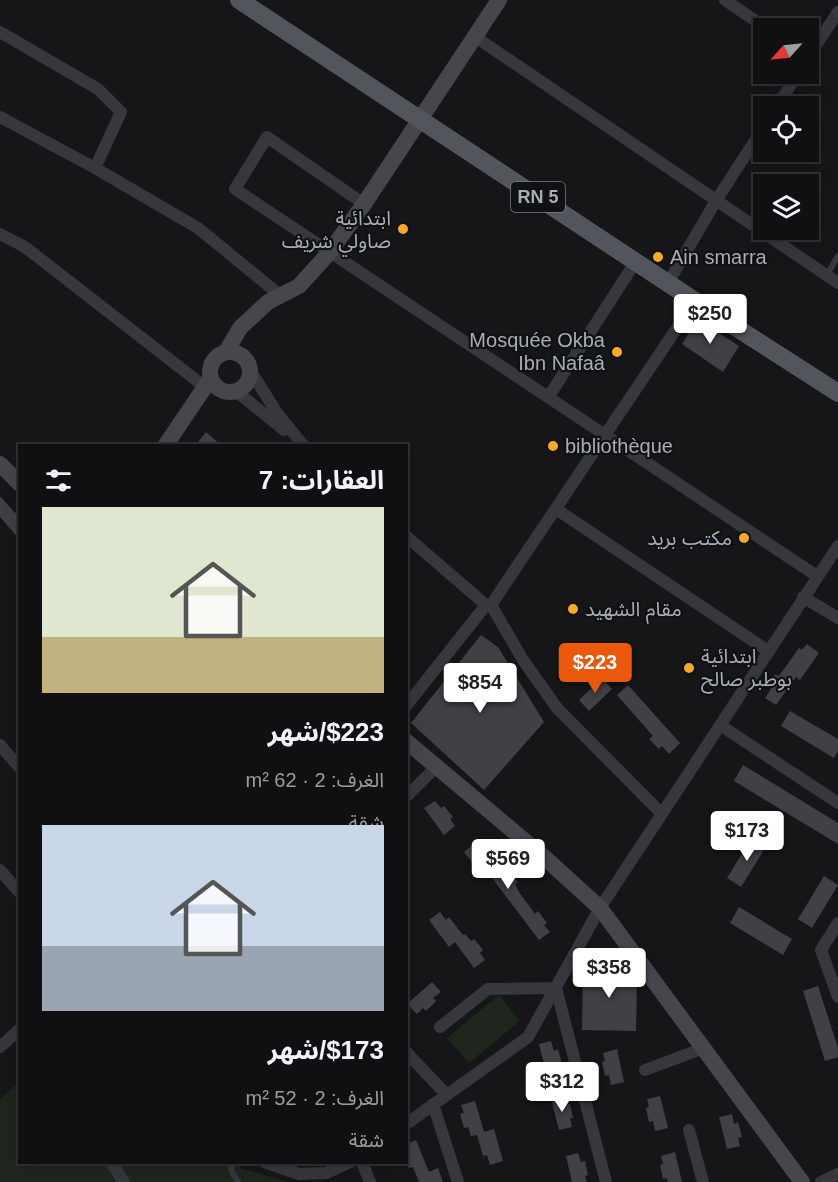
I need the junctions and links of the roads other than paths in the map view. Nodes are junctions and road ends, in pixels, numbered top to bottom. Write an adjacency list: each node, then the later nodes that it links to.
1 (239, 0): 10 (main road, RN 5)
2 (499, 0): 7 (street)
3 (725, 0): 4 (street)
4 (753, 19)
5 (836, 20): 8 (street)
6 (0, 32): 12 (street)
7 (474, 36): 10 (street); 13 (street)
8 (819, 42)
9 (0, 117): 12 (street)
10 (420, 119): 14 (street); 18 (main road, RN 5)
11 (753, 144): 13 (street)
12 (95, 168): 22 (street)
13 (717, 199): 19 (street); 20 (street)
14 (364, 204): 16 (street); 16 (street)
15 (0, 234): 26 (street)
16 (329, 253): 22 (street); 28 (street)
17 (838, 256): 19 (lane)
18 (636, 261): 20 (main road, RN 5); 28 (street)
19 (826, 275): 21 (street)
20 (668, 283): 23 (main road, RN 5)
21 (838, 283)
22 (281, 296): 24 (street)
23 (695, 301): 27 (main road, RN 5); 29 (street)
24 (226, 352): 25 (street); 26 (street)
25 (250, 370): 26 (street); 32 (street)
26 (218, 387): 30 (street); 31 (street)
27 (838, 393)
28 (549, 396): 29 (street)
29 (606, 434): 35 (street); 38 (street)
30 (166, 444)
31 (301, 444)
32 (302, 444)
33 (0, 464): 34 (street)
34 (18, 482)
35 (556, 509): 40 (street); 42 (street)
36 (408, 538): 40 (street)
37 (838, 546): 38 (street)
38 (817, 576): 39 (street)
39 (803, 597): 41 (street); 42 (street)
40 (488, 605): 43 (street); 51 (street)
41 (838, 618)
42 (768, 651): 44 (street)
43 (408, 704)
44 (720, 725): 50 (street); 51 (street)
45 (408, 743): 48 (street)
46 (0, 745): 47 (street)
47 (18, 766)
48 (437, 766): 49 (street); 54 (street)
49 (408, 796)
50 (838, 803)
51 (662, 814): 54 (street)
52 (0, 870): 53 (street)
53 (18, 891)
54 (600, 908): 56 (street); 61 (street)
55 (838, 923): 57 (street)
56 (556, 988): 58 (street); 64 (street); 78 (street)
57 (838, 997)
58 (440, 1028)
59 (18, 1031): 60 (street)
60 (0, 1047)
61 (704, 1048): 63 (street); 80 (street)
62 (408, 1054): 64 (street)
63 (645, 1070)
64 (446, 1094): 65 (street)
65 (433, 1104): 66 (street); 77 (street)
66 (408, 1123)
67 (689, 1130): 79 (street)
68 (112, 1164): 74 (street)
69 (232, 1164): 75 (lane)
70 (270, 1164): 71 (street)
71 (346, 1164)
72 (363, 1164): 76 (street)
73 (838, 1174): 81 (street)
74 (123, 1182)
75 (238, 1182)
76 (370, 1182)
77 (458, 1182)
78 (606, 1182)
79 (704, 1182)
80 (802, 1182)
81 (822, 1182)

